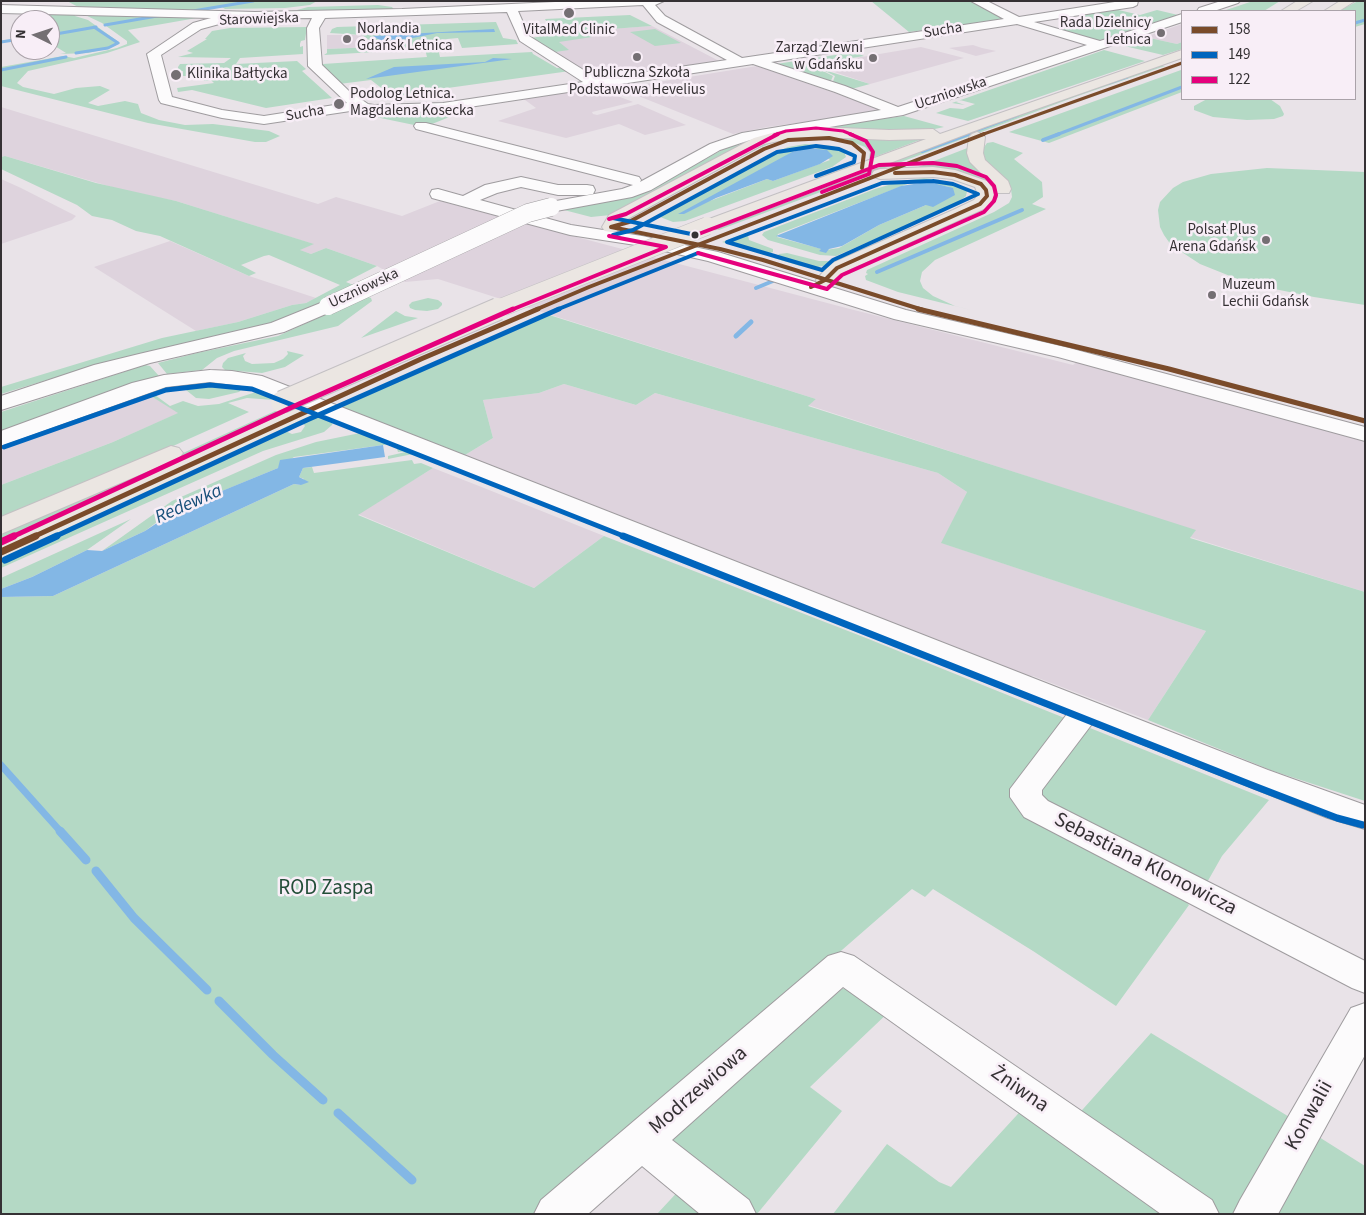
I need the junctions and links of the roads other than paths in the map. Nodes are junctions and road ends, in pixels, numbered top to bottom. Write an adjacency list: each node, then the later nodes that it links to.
1 (658, 1): 8 (street, Starowiejska)
2 (977, 1): 22 (street)
3 (1234, 1): 15 (street)
4 (1288, 1): 16 (main road)
5 (1307, 1): 16 (main road)
6 (1329, 1): 17 (main road)
7 (1348, 1): 18 (main road)
8 (647, 2): 12 (street, Starowiejska); 25 (street)
9 (1131, 2): 11 (street); 22 (street, Sucha)
10 (65, 6): 13 (street, Starowiejska); 20 (street, Starowiejska)
11 (1146, 6)
12 (511, 8): 20 (street, Starowiejska); 27 (street)
13 (1, 9)
14 (1166, 10): 19 (street)
15 (1206, 10)
16 (1281, 10)
17 (1312, 10)
18 (1332, 10)
19 (1181, 13)
20 (319, 16): 24 (street, Starowiejska); 29 (street)
21 (1181, 18): 23 (street, Uczniowska)
22 (1016, 20): 23 (street); 25 (street, Sucha)
23 (1099, 45): 30 (street, Uczniowska)
24 (156, 59): 29 (street, Sucha)
25 (746, 61): 27 (street, Sucha); 30 (street, Sucha)
26 (1177, 61): 32 (main road); 32 (main road)
27 (601, 83): 28 (street); 29 (street, Sucha)
28 (621, 92)
29 (359, 105)
30 (898, 112): 34 (street, Uczniowska)
31 (421, 126): 37 (street)
32 (979, 131): 33 (main road); 36 (main road); 43 (main road)
33 (960, 132): 35 (main road); 42 (main road)
34 (715, 147): 37 (street, Uczniowska); 45 (street, Uczniowska, bridge)
35 (862, 168): 42 (main road); 46 (main road, bridge)
36 (880, 174): 43 (main road); 46 (main road)
37 (633, 180): 38 (street, Uczniowska)
38 (567, 191): 39 (street, Uczniowska); 41 (street, Uczniowska)
39 (481, 194): 40 (street, Uczniowska); 40 (street); 41 (street)
40 (465, 201): 42 (street)
41 (529, 205): 42 (street)
42 (605, 231): 43 (street)
43 (818, 283): 44 (street)
44 (1166, 374): 47 (street); 48 (street)
45 (1, 403)
46 (292, 407): 50 (main road); 51 (main road)
47 (1365, 421)
48 (1365, 434)
49 (1, 439): 52 (street)
50 (1, 526)
51 (1, 552)
52 (1086, 710): 53 (street); 55 (street, Sebastiana Klonowicza)
53 (1365, 817)
54 (840, 966): 57 (street, Modrzewiowa); 60 (street, Żniwna)
55 (1365, 978)
56 (1365, 1019): 61 (street, Konwalii)
57 (643, 1140): 58 (street, Modrzewiowa); 59 (street)
58 (556, 1214)
59 (734, 1214)
60 (1197, 1214)
61 (1255, 1214)

